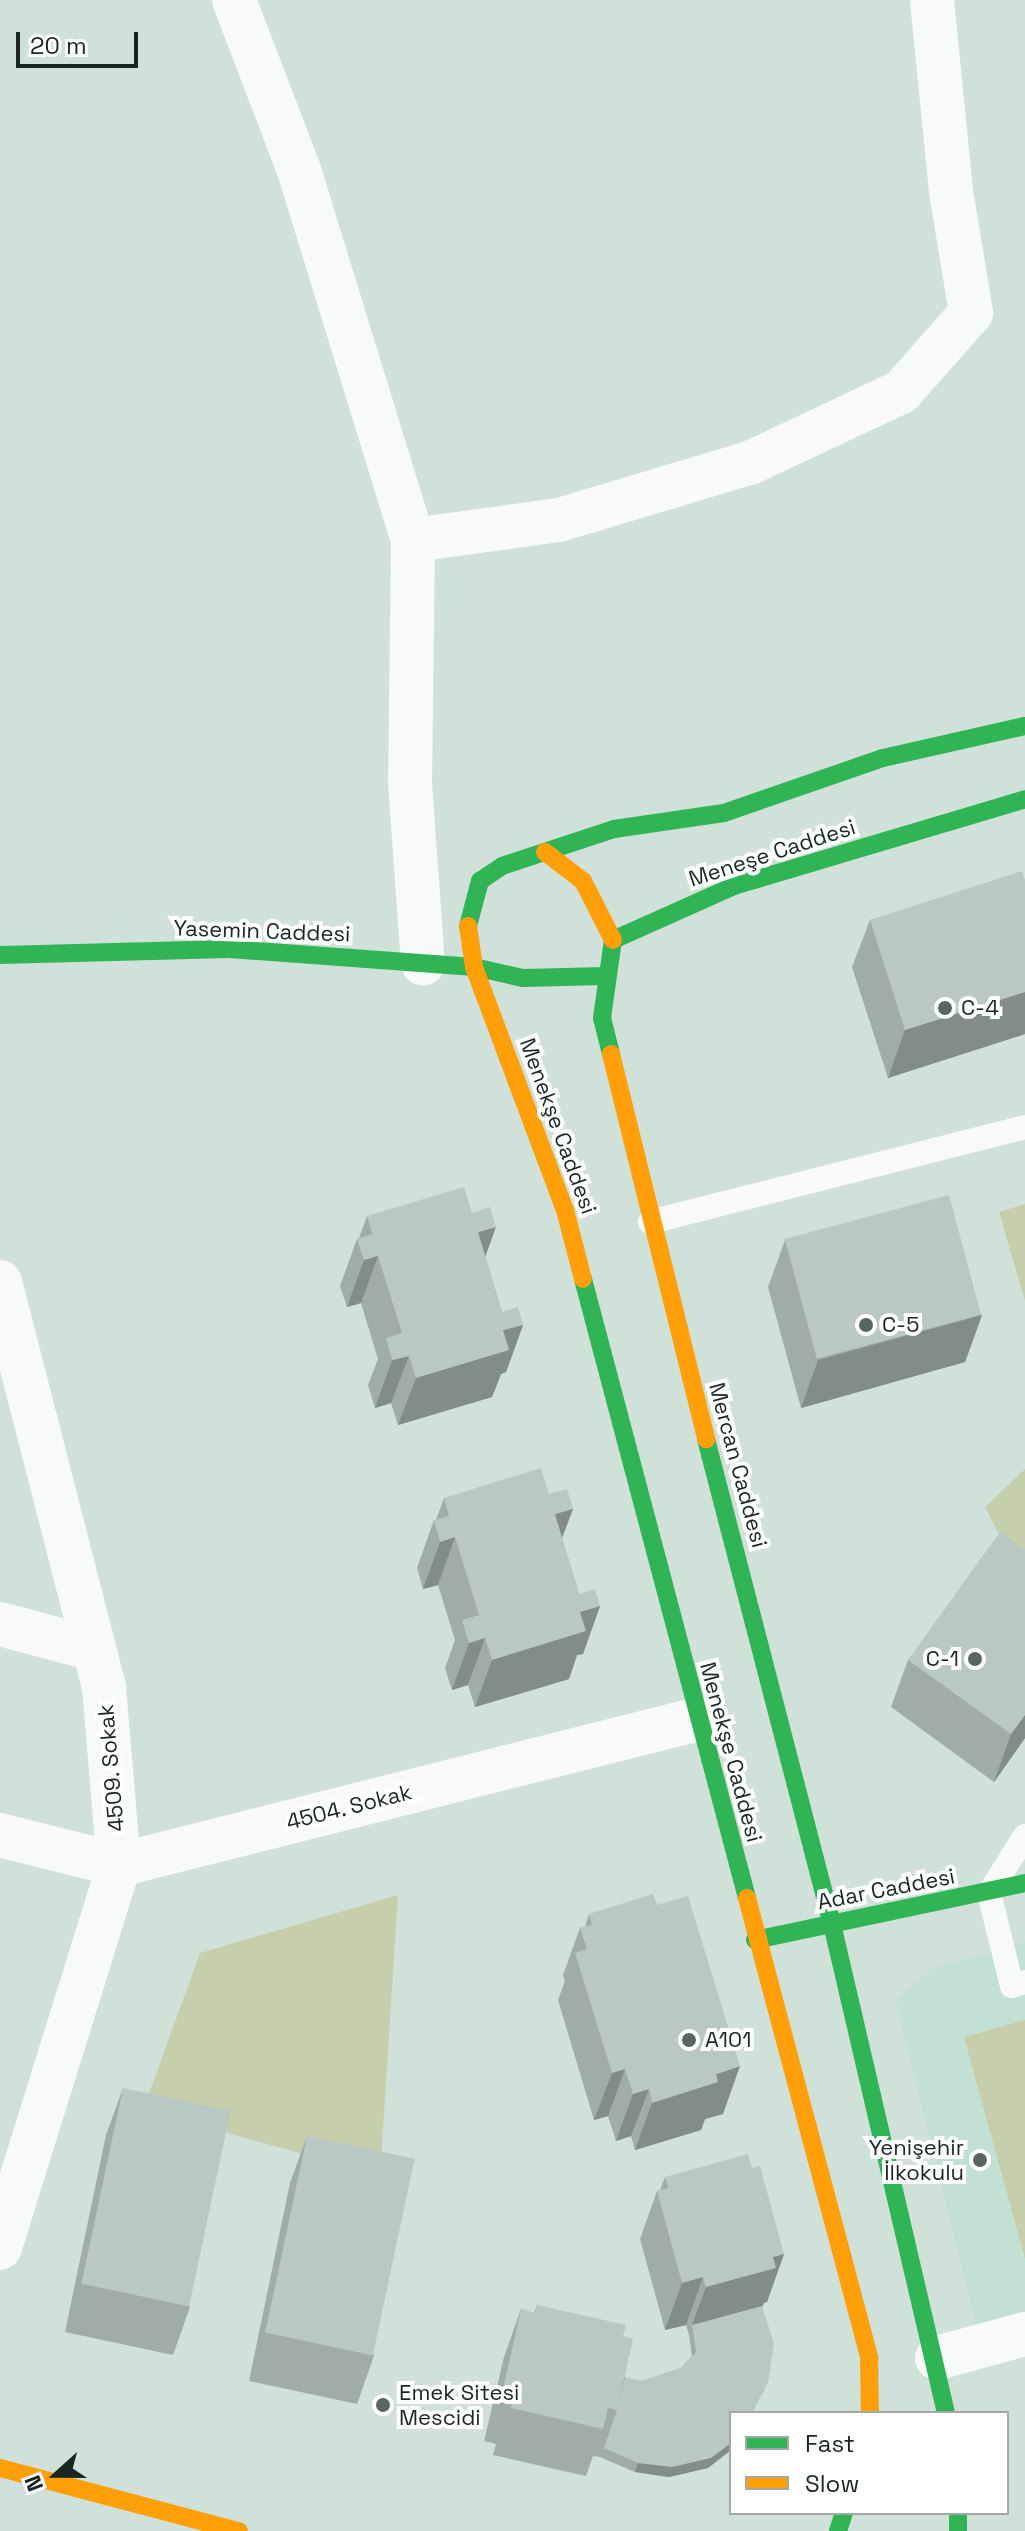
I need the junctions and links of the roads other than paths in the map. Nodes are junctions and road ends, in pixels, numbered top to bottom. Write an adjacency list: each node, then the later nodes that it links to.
1 (234, 0): 3 (street)
2 (932, 0): 3 (street)
3 (413, 540): 9 (street)
4 (1025, 726): 6 (street, Menekşe Caddesi)
5 (1025, 799): 7 (street, Meneşe Caddesi)
6 (545, 852): 7 (street); 10 (street, Menekşe Caddesi)
7 (613, 940): 11 (street)
8 (0, 955): 9 (street, Yasemin Caddesi)
9 (423, 964): 10 (street, Yasemin Caddesi)
10 (474, 967): 11 (street); 17 (street, Menekşe Caddesi)
11 (605, 976): 13 (street, Mercan Caddesi)
12 (1025, 1127): 13 (lane)
13 (650, 1222): 23 (street, Mercan Caddesi)
14 (0, 1282): 16 (street, 4509. Sokak)
15 (0, 1624): 16 (street)
16 (94, 1649): 20 (street, 4509. Sokak)
17 (698, 1719): 20 (street, 4504. Sokak); 24 (street, Menekşe Caddesi)
18 (0, 1835): 20 (street, 4504. Sokak)
19 (1025, 1836): 22 (lane)
20 (119, 1865): 26 (street, 4509. Sokak)
21 (1025, 1883): 22 (street, Adar Caddesi)
22 (989, 1893): 23 (street, Adar Caddesi); 25 (lane)
23 (832, 1924): 24 (street, Adar Caddesi); 28 (street, Mercan Caddesi)
24 (755, 1940): 29 (street, Menekşe Caddesi)
25 (1025, 1982)
26 (0, 2248)
27 (1025, 2334): 28 (street)
28 (937, 2358): 30 (street, Mercan Caddesi)
29 (870, 2411)
30 (946, 2411)
31 (0, 2468): 32 (street)
32 (239, 2531)

